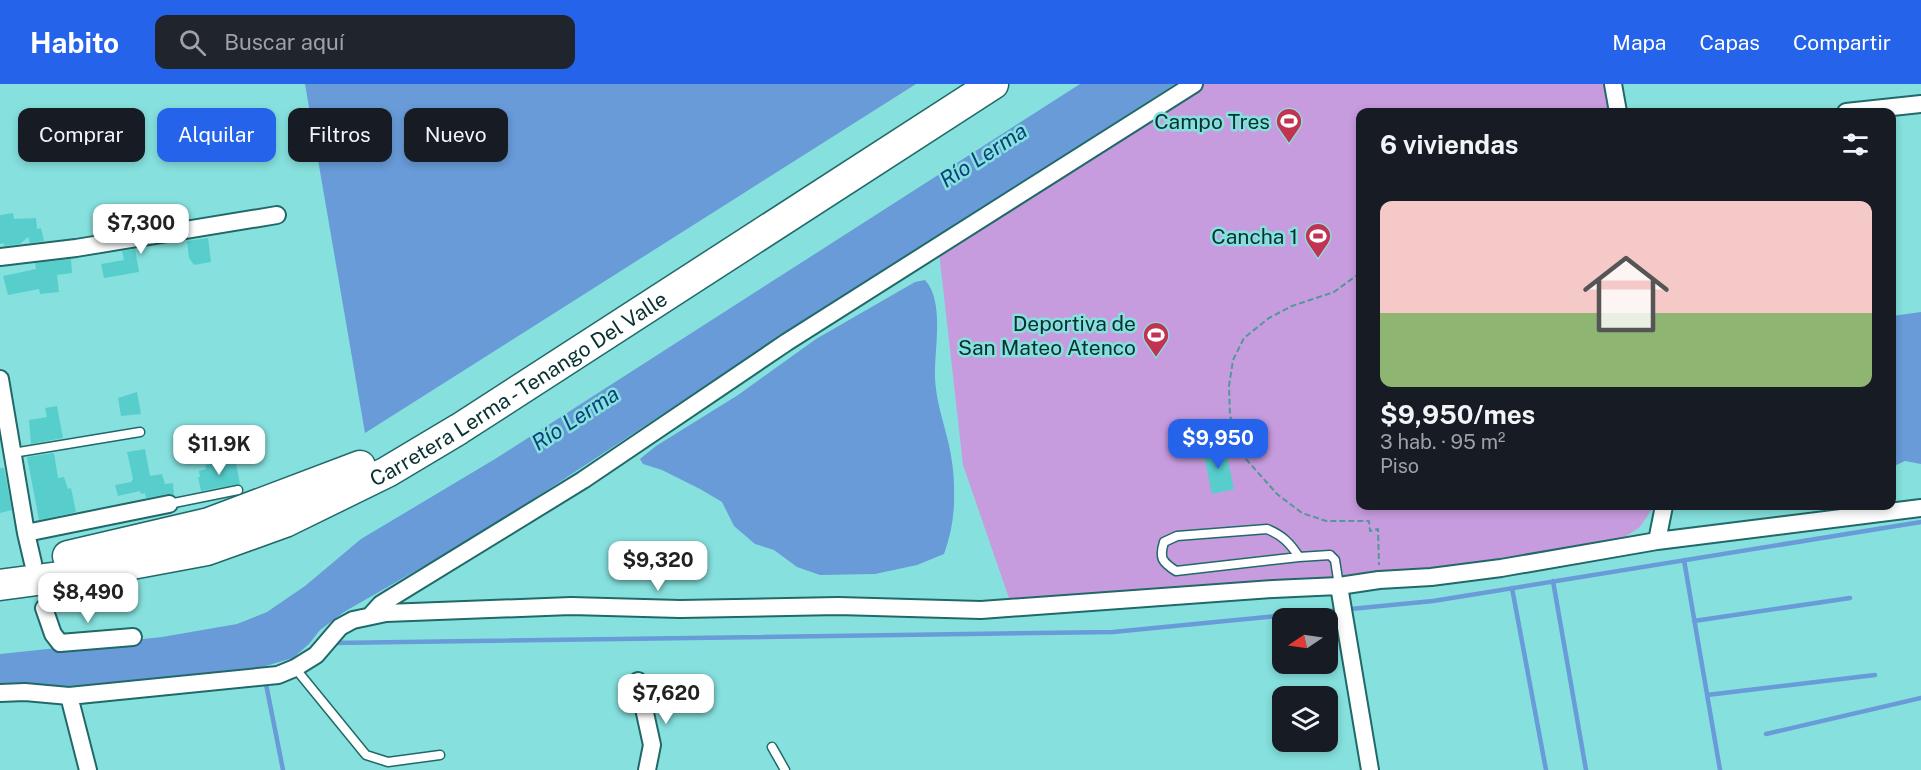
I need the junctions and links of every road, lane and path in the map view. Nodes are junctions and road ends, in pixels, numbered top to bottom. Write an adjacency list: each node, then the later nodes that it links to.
1 (958, 84): 22 (highway)
2 (993, 84): 24 (highway, Carretera Lerma - Tenango Del Valle)
3 (1194, 84): 27 (street)
4 (1613, 84): 6 (street)
5 (1921, 104): 7 (street)
6 (1617, 108)
7 (1884, 108)
8 (277, 215): 9 (street)
9 (0, 257)
10 (1356, 276): 23 (path)
11 (0, 379): 13 (street)
12 (140, 432): 13 (lane)
13 (13, 453): 18 (street)
14 (238, 490): 15 (lane)
15 (169, 504): 18 (street)
16 (1921, 508): 19 (street)
17 (1663, 510): 19 (street)
18 (26, 533): 21 (street)
19 (1658, 541): 23 (street)
20 (1299, 557): 20 (lane); 25 (lane)
21 (33, 563)
22 (0, 567)
23 (1378, 580): 25 (street)
24 (0, 585)
25 (1340, 592): 27 (street); 38 (street)
26 (44, 608): 28 (street)
27 (371, 615): 29 (street)
28 (133, 637)
29 (295, 668): 32 (street); 34 (lane)
30 (638, 681): 36 (street)
31 (0, 693): 32 (street)
32 (69, 696): 35 (street)
33 (772, 747): 37 (lane)
34 (440, 755)
35 (88, 770)
36 (647, 770)
37 (785, 770)
38 (1370, 770)

